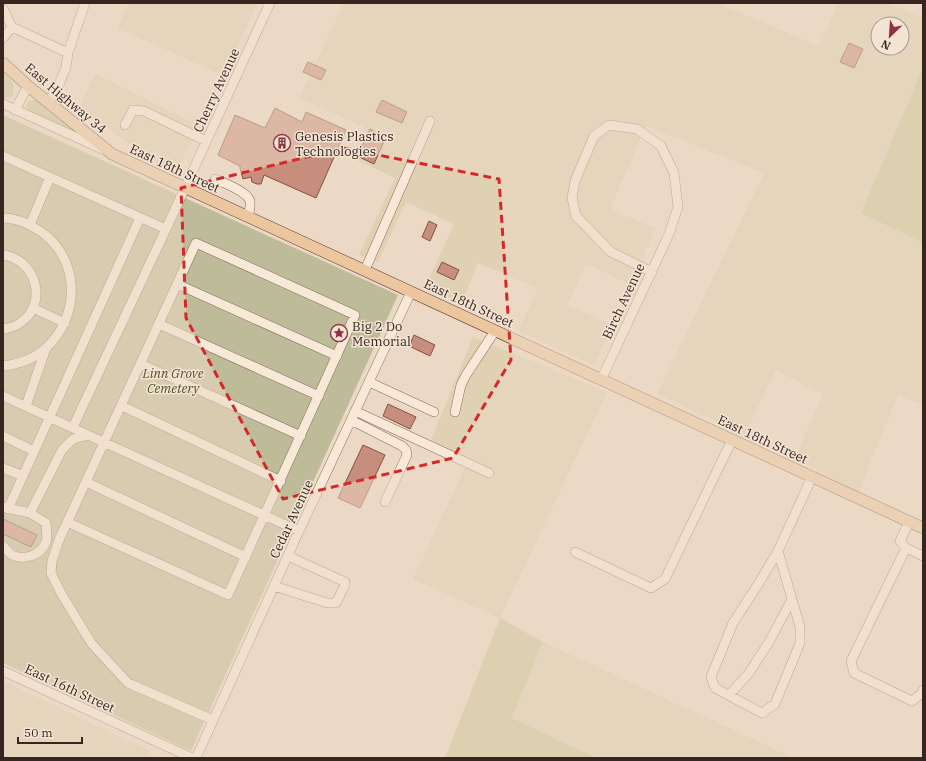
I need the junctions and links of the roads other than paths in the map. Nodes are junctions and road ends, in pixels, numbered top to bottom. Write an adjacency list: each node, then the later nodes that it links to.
1 (85, 3): 6 (street)
2 (270, 3): 14 (street, Cherry Avenue)
3 (3, 9): 4 (street)
4 (12, 27): 5 (street); 6 (street)
5 (3, 38)
6 (68, 53): 9 (street)
7 (3, 62): 8 (main road, East Highway 34)
8 (28, 86): 9 (main road, East Highway 34); 11 (street)
9 (48, 103): 15 (main road, East Highway 34)
10 (3, 104): 11 (street, East 18th Street)
11 (15, 110): 15 (street, East 18th Street)
12 (430, 121): 26 (street)
13 (125, 125): 14 (street)
14 (206, 141): 19 (street, Cherry Avenue)
15 (112, 154): 19 (main road, East 18th Street)
16 (3, 156): 17 (street)
17 (50, 177): 22 (street); 23 (street)
18 (215, 179): 20 (street)
19 (185, 188): 20 (main road, East 18th Street); 24 (street, Cherry Avenue)
20 (248, 217): 26 (main road, East 18th Street)
21 (3, 218): 23 (street)
22 (140, 218): 24 (street); 48 (street)
23 (30, 225): 31 (street)
24 (166, 229): 50 (street, Cherry Avenue)
25 (3, 255): 30 (street)
26 (364, 270): 29 (main road, East 18th Street)
27 (652, 272): 27 (street, Birch Avenue); 39 (street, Birch Avenue)
28 (177, 284): 32 (street); 36 (street); 36 (street)
29 (411, 292): 34 (main road, East 18th Street); 40 (street, Cedar Avenue)
30 (33, 308): 31 (street); 33 (street)
31 (65, 324): 35 (street)
32 (159, 324): 37 (street); 42 (street)
33 (3, 330)
34 (495, 331): 39 (main road, East 18th Street); 47 (street)
35 (46, 348): 38 (street); 43 (street)
36 (337, 356): 42 (street)
37 (141, 364): 44 (street); 53 (street)
38 (3, 366)
39 (601, 380): 54 (main road, East 18th Street)
40 (370, 382): 45 (street, Cedar Avenue); 46 (street)
41 (3, 396): 43 (street)
42 (319, 396): 53 (street)
43 (26, 406): 48 (street)
44 (122, 406): 55 (street); 61 (street)
45 (355, 411): 49 (street, Cedar Avenue); 58 (street)
46 (434, 412)
47 (455, 412)
48 (49, 417): 50 (street); 56 (street)
49 (351, 420): 63 (street); 70 (street, Cedar Avenue)
50 (73, 427): 51 (street)
51 (88, 434): 55 (street); 65 (street)
52 (3, 436): 56 (street)
53 (301, 436): 61 (street)
54 (732, 440): 60 (main road, East 18th Street); 76 (street)
55 (105, 442): 62 (street); 66 (street)
56 (34, 450): 59 (street)
57 (3, 468): 59 (street)
58 (489, 473)
59 (23, 476): 64 (street)
60 (812, 477): 68 (main road, East 18th Street); 75 (street)
61 (281, 481): 66 (street)
62 (86, 482): 67 (street); 79 (street)
63 (385, 502)
64 (6, 508): 65 (street)
65 (30, 513): 71 (street)
66 (265, 516): 70 (street); 79 (street)
67 (67, 522): 73 (street); 79 (street)
68 (909, 522): 69 (main road, East 18th Street); 74 (street)
69 (923, 528)
70 (299, 531): 77 (street, Cedar Avenue)
71 (47, 542): 72 (street); 73 (street)
72 (3, 546)
73 (57, 546): 85 (street)
74 (906, 548): 78 (street); 83 (street)
75 (778, 551): 81 (street); 84 (street)
76 (575, 552)
77 (288, 556): 80 (street, Cedar Avenue); 80 (street)
78 (923, 556)
79 (246, 557)
80 (274, 586): 85 (street, Cedar Avenue)
81 (792, 599): 84 (street); 84 (street)
82 (3, 671): 86 (street, East 16th Street)
83 (923, 690)
84 (729, 696)
85 (213, 720): 87 (street, Cedar Avenue)
86 (192, 758)
87 (196, 758)

